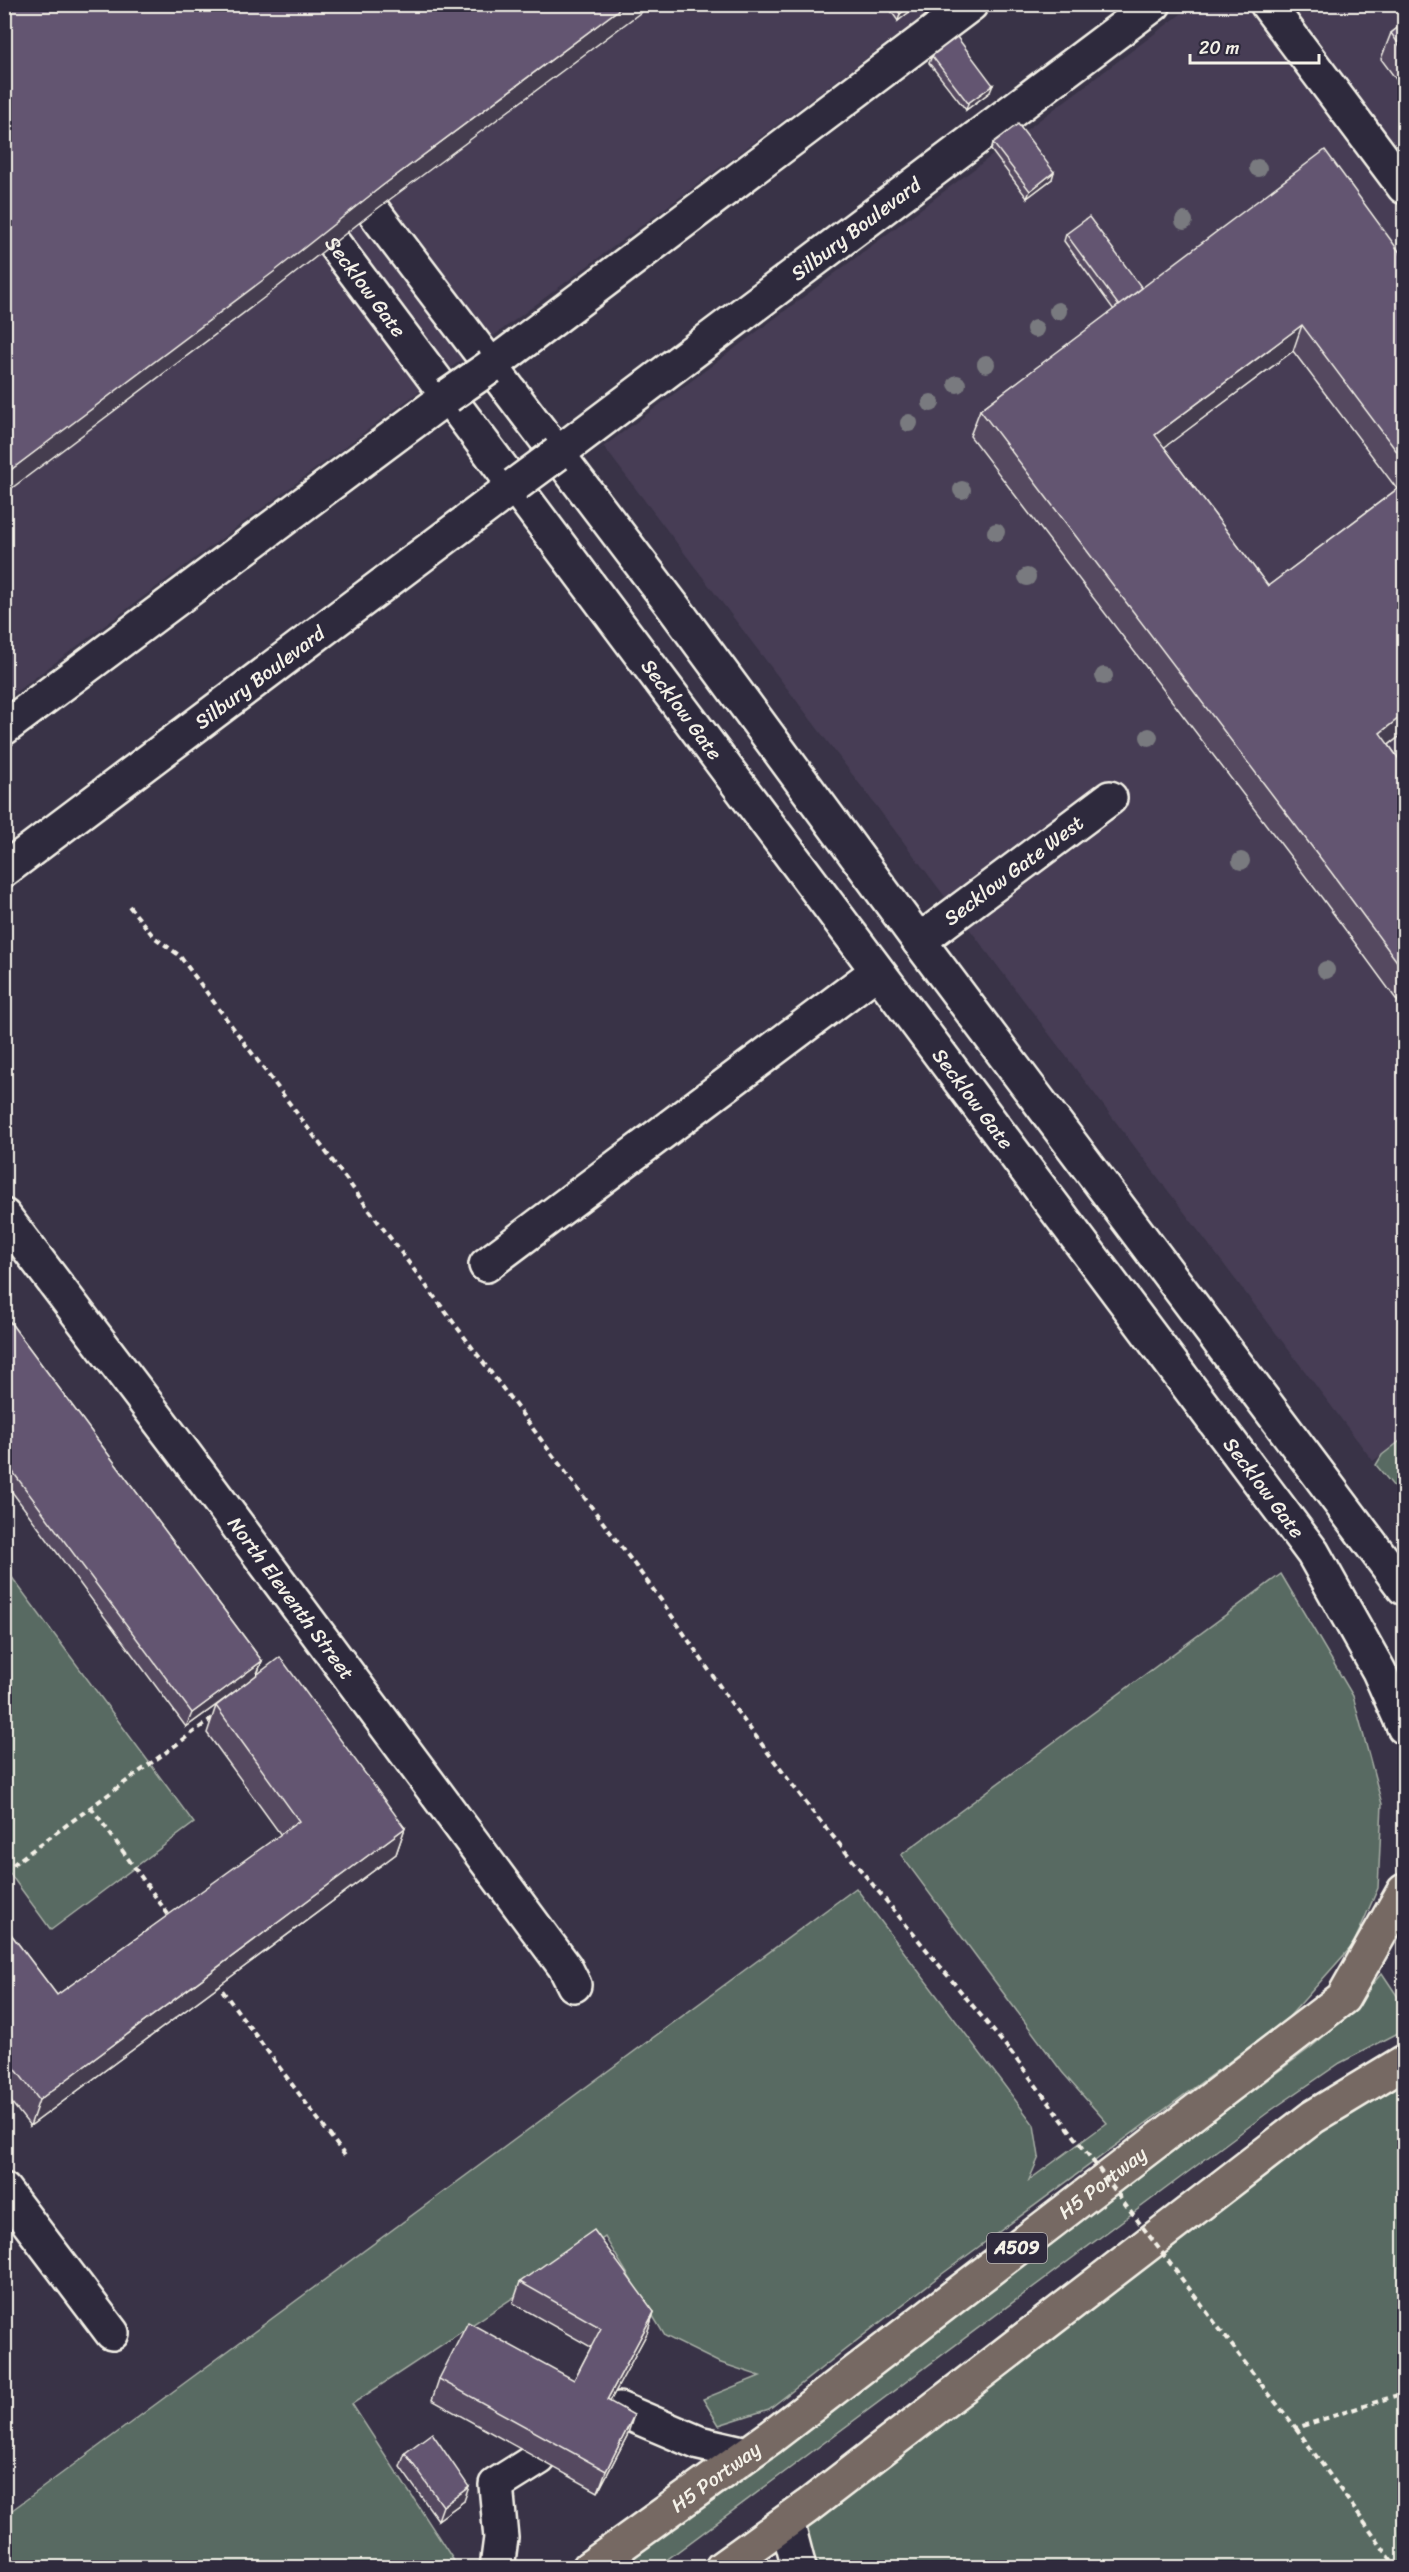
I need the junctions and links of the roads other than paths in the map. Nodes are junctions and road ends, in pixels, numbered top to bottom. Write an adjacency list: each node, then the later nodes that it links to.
1 (971, 4): 7 (street)
2 (1154, 4): 9 (street, Silbury Boulevard)
3 (1267, 4): 6 (street)
4 (326, 148): 7 (street)
5 (285, 180): 8 (street, Secklow Gate)
6 (1404, 187)
7 (490, 367): 8 (street, bridge); 9 (street)
8 (448, 396): 10 (street, Secklow Gate); 11 (street)
9 (557, 454): 10 (street, Silbury Boulevard, bridge); 14 (street)
10 (515, 485): 13 (street, Silbury Boulevard); 15 (street, Secklow Gate)
11 (4, 728)
12 (1110, 798): 14 (street, Secklow Gate West)
13 (4, 870)
14 (919, 941): 18 (street)
15 (876, 972): 17 (street); 19 (street, Secklow Gate)
16 (4, 1216): 21 (street, North Eleventh Street)
17 (486, 1265)
18 (1404, 1588)
19 (1404, 1727)
20 (1404, 1891): 26 (main road, H5 Portway / A509)
21 (574, 1985)
22 (1404, 2062): 28 (main road)
23 (4, 2190): 24 (street)
24 (112, 2332)
25 (600, 2420): 26 (street)
26 (747, 2454): 30 (main road, H5 Portway / A509)
27 (539, 2458): 29 (street)
28 (787, 2522): 31 (main road); 32 (street)
29 (497, 2568)
30 (589, 2568)
31 (722, 2568)
32 (799, 2568)

